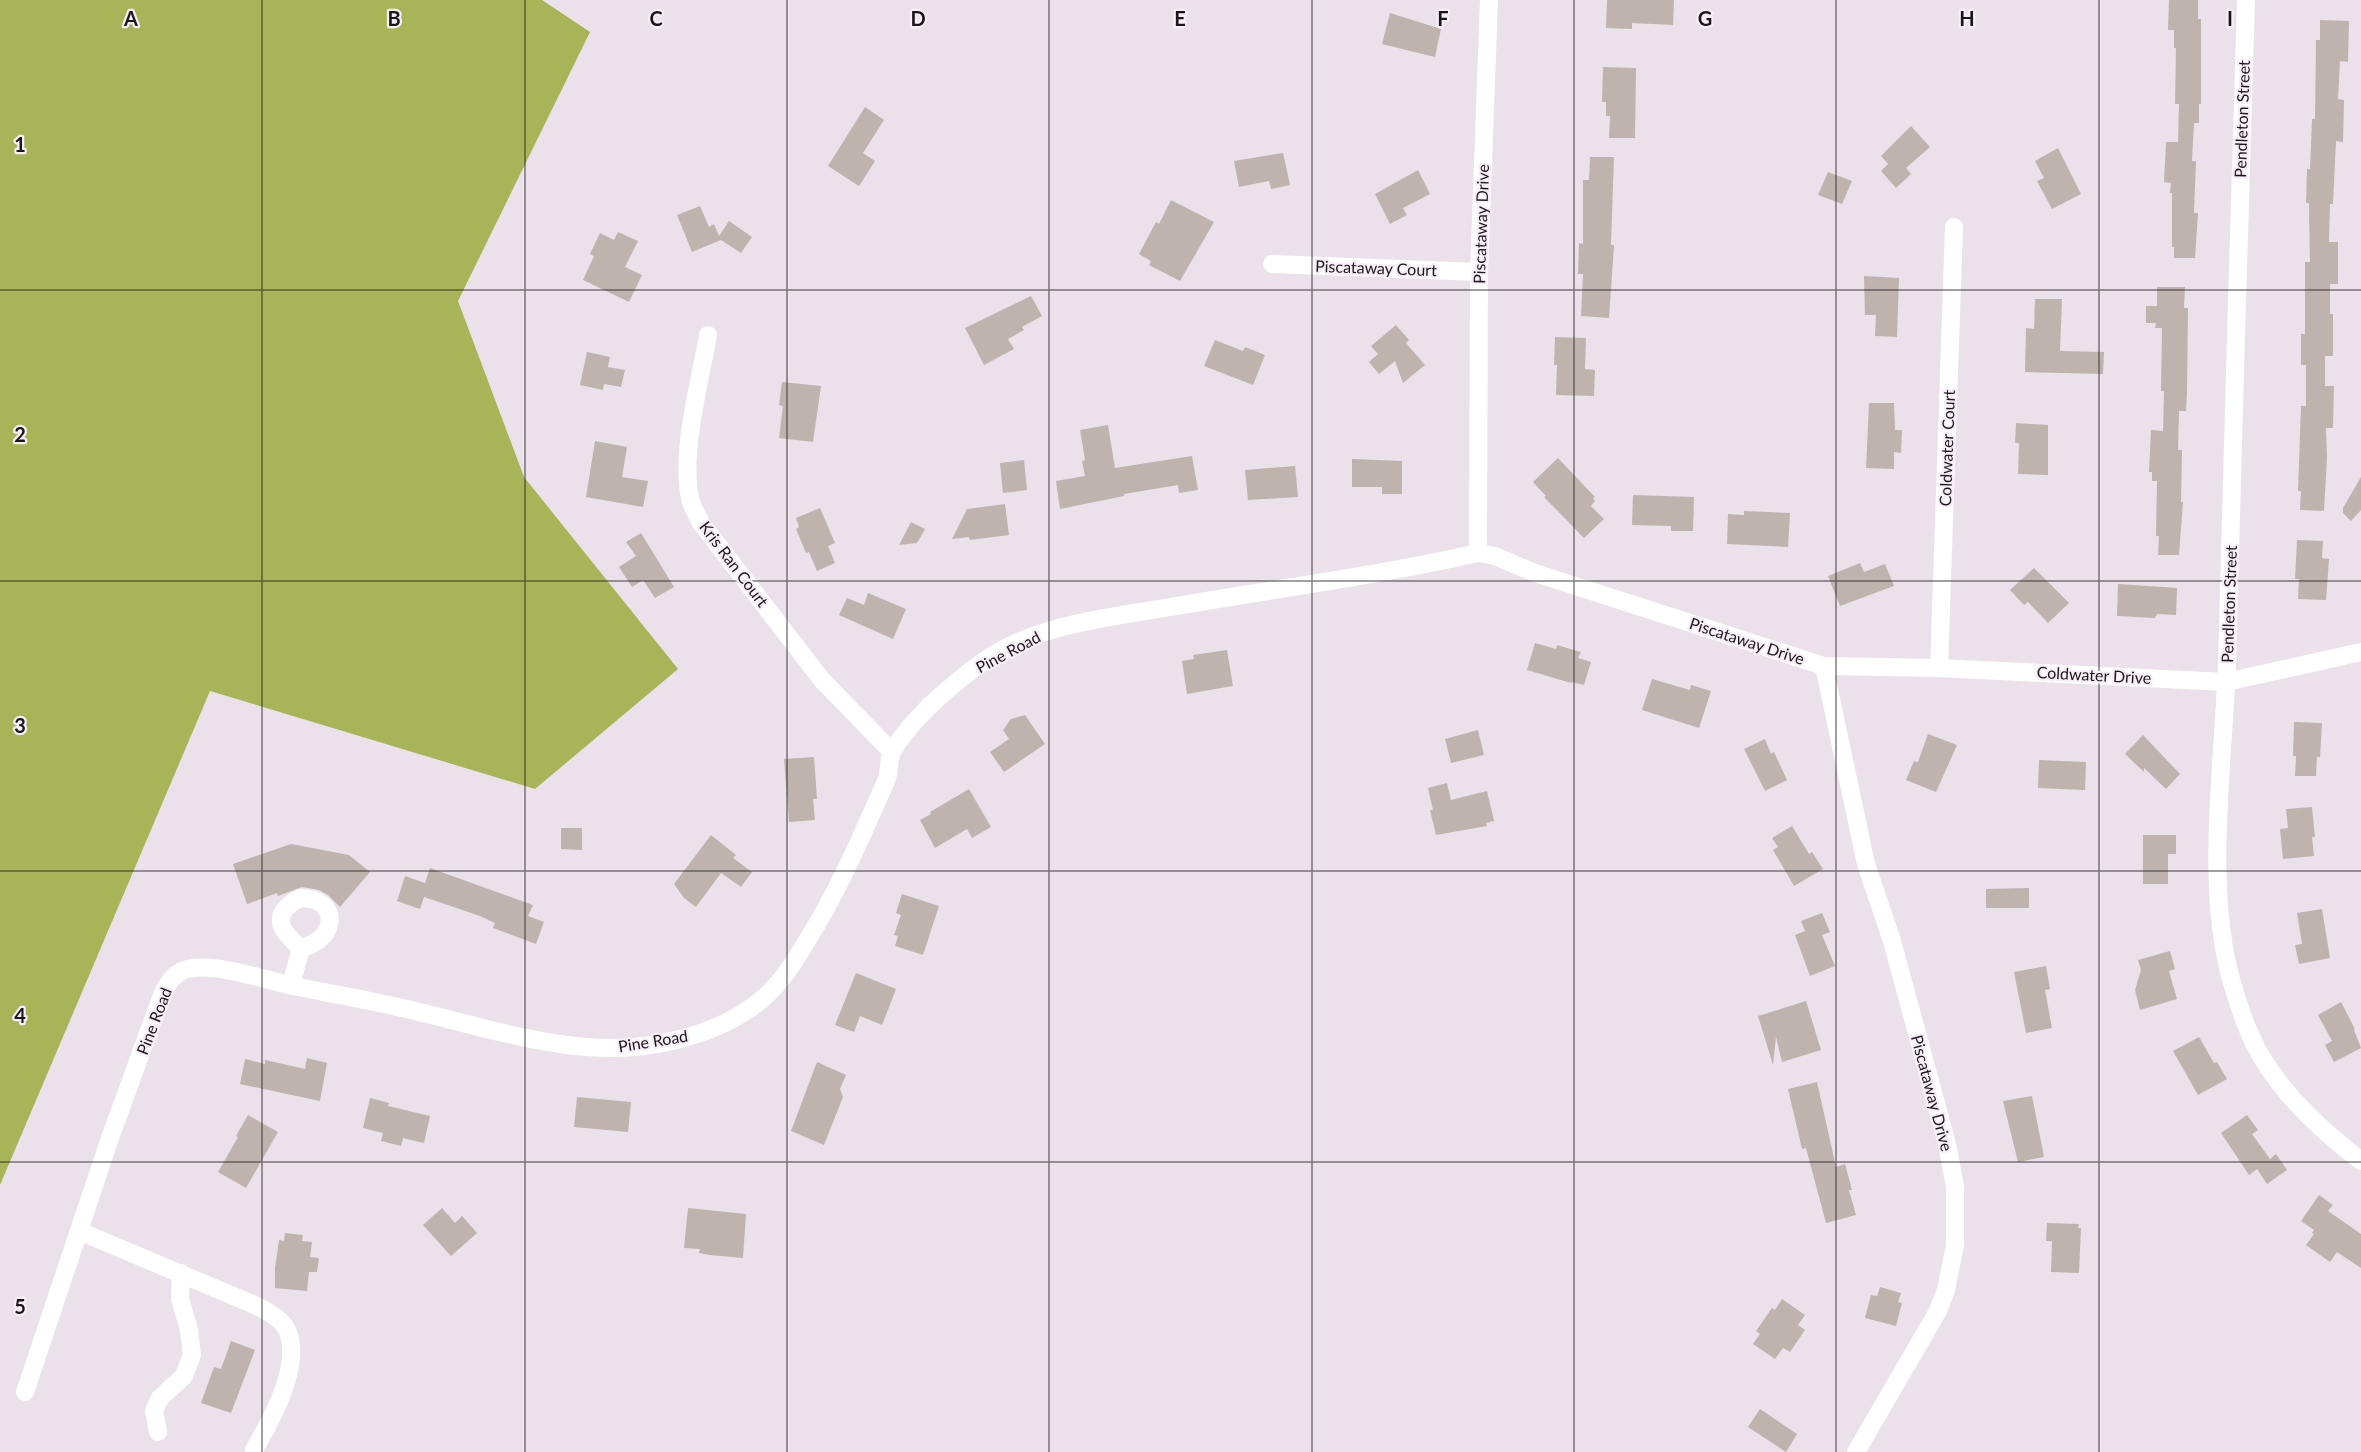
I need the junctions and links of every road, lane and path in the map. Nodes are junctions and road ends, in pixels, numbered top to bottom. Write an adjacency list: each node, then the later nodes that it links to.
1 (1489, 0): 5 (street, Piscataway Drive)
2 (2246, 0): 11 (street, Pendleton Street)
3 (1954, 227): 10 (street, Coldwater Court)
4 (1272, 264): 5 (street, Piscataway Court)
5 (1479, 272): 7 (street, Piscataway Drive)
6 (708, 335): 12 (street, Kris Ran Court)
7 (1478, 553): 9 (street, Piscataway Drive); 12 (street, Pine Road)
8 (2361, 652): 11 (street, Coldwater Drive)
9 (1824, 666): 10 (street, Coldwater Drive); 21 (street, Piscataway Drive)
10 (1939, 668): 11 (street, Coldwater Drive)
11 (2226, 682): 15 (street, Pendleton Street)
12 (891, 751): 14 (street, Pine Road)
13 (301, 948): 14 (street)
14 (291, 986): 16 (street, Pine Road)
15 (2361, 1161)
16 (79, 1231): 17 (street); 18 (street, Pine Road)
17 (181, 1273): 19 (street); 20 (street)
18 (25, 1392)
19 (158, 1432)
20 (254, 1450)
21 (1856, 1452)

